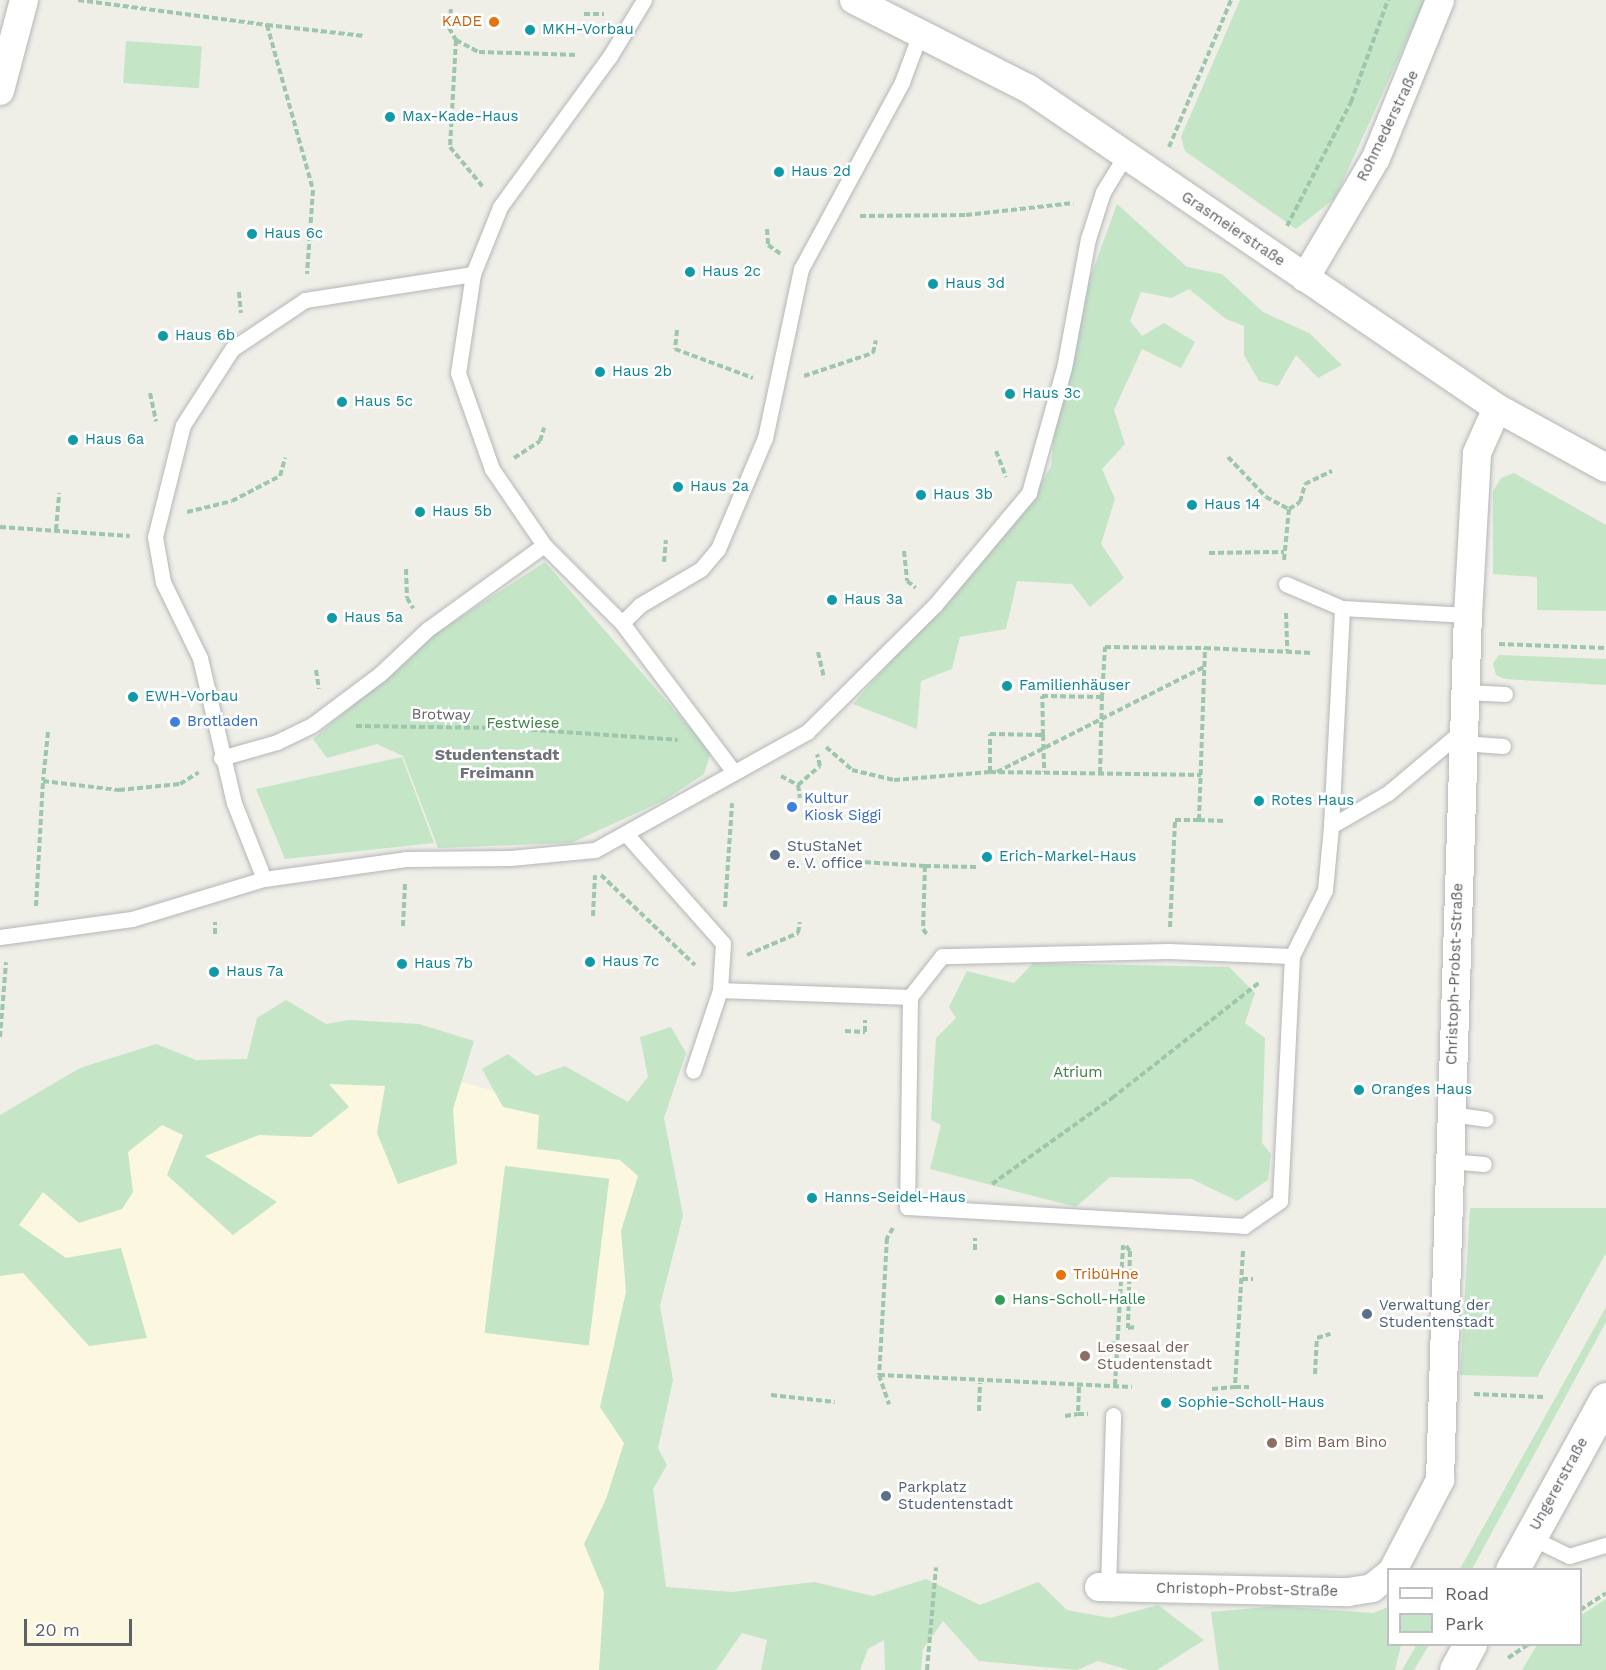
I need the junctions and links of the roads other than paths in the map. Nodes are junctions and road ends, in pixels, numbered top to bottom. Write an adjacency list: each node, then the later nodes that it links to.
1 (24, 0): 6 (street)
2 (644, 0): 8 (lane)
3 (854, 0): 5 (street, Grasmeierstraße)
4 (1440, 0): 9 (street, Rohmederstraße)
5 (921, 31): 7 (street, Grasmeierstraße); 15 (lane)
6 (0, 91)
7 (1125, 156): 9 (street, Grasmeierstraße); 22 (lane)
8 (473, 274): 12 (lane); 21 (lane)
9 (1305, 278): 10 (street, Grasmeierstraße)
10 (1497, 408): 11 (street, Grasmeierstraße); 16 (street, Christoph-Probst-Straße)
11 (1606, 468)
12 (544, 544): 15 (lane); 21 (lane)
13 (1286, 584): 14 (lane)
14 (1342, 608): 16 (lane); 23 (lane)
15 (622, 623): 22 (lane)
16 (1468, 629): 17 (street, Christoph-Probst-Straße)
17 (1466, 692): 18 (lane); 19 (street, Christoph-Probst-Straße)
18 (1505, 694)
19 (1463, 736): 20 (lane); 23 (lane); 31 (street, Christoph-Probst-Straße)
20 (1503, 746)
21 (221, 758): 25 (lane)
22 (734, 772): 24 (lane)
23 (1331, 826): 27 (lane)
24 (627, 835): 25 (lane); 28 (lane)
25 (264, 879): 26 (lane)
26 (3, 937)
27 (1292, 956): 29 (lane); 29 (lane)
28 (720, 990): 29 (lane); 30 (lane)
29 (910, 997)
30 (693, 1071)
31 (1451, 1114): 32 (lane); 33 (street, Christoph-Probst-Straße)
32 (1486, 1119)
33 (1449, 1161): 34 (lane); 39 (street, Christoph-Probst-Straße)
34 (1484, 1164)
35 (1606, 1399): 37 (main road, Ungererstraße)
36 (1113, 1415): 42 (lane)
37 (1530, 1537): 38 (lane); 40 (main road, Ungererstraße)
38 (1606, 1545)
39 (1394, 1568)
40 (1513, 1568)
41 (1387, 1577): 42 (street, Christoph-Probst-Straße)
42 (1104, 1587)
43 (1469, 1646): 44 (main road)
44 (1456, 1670)

